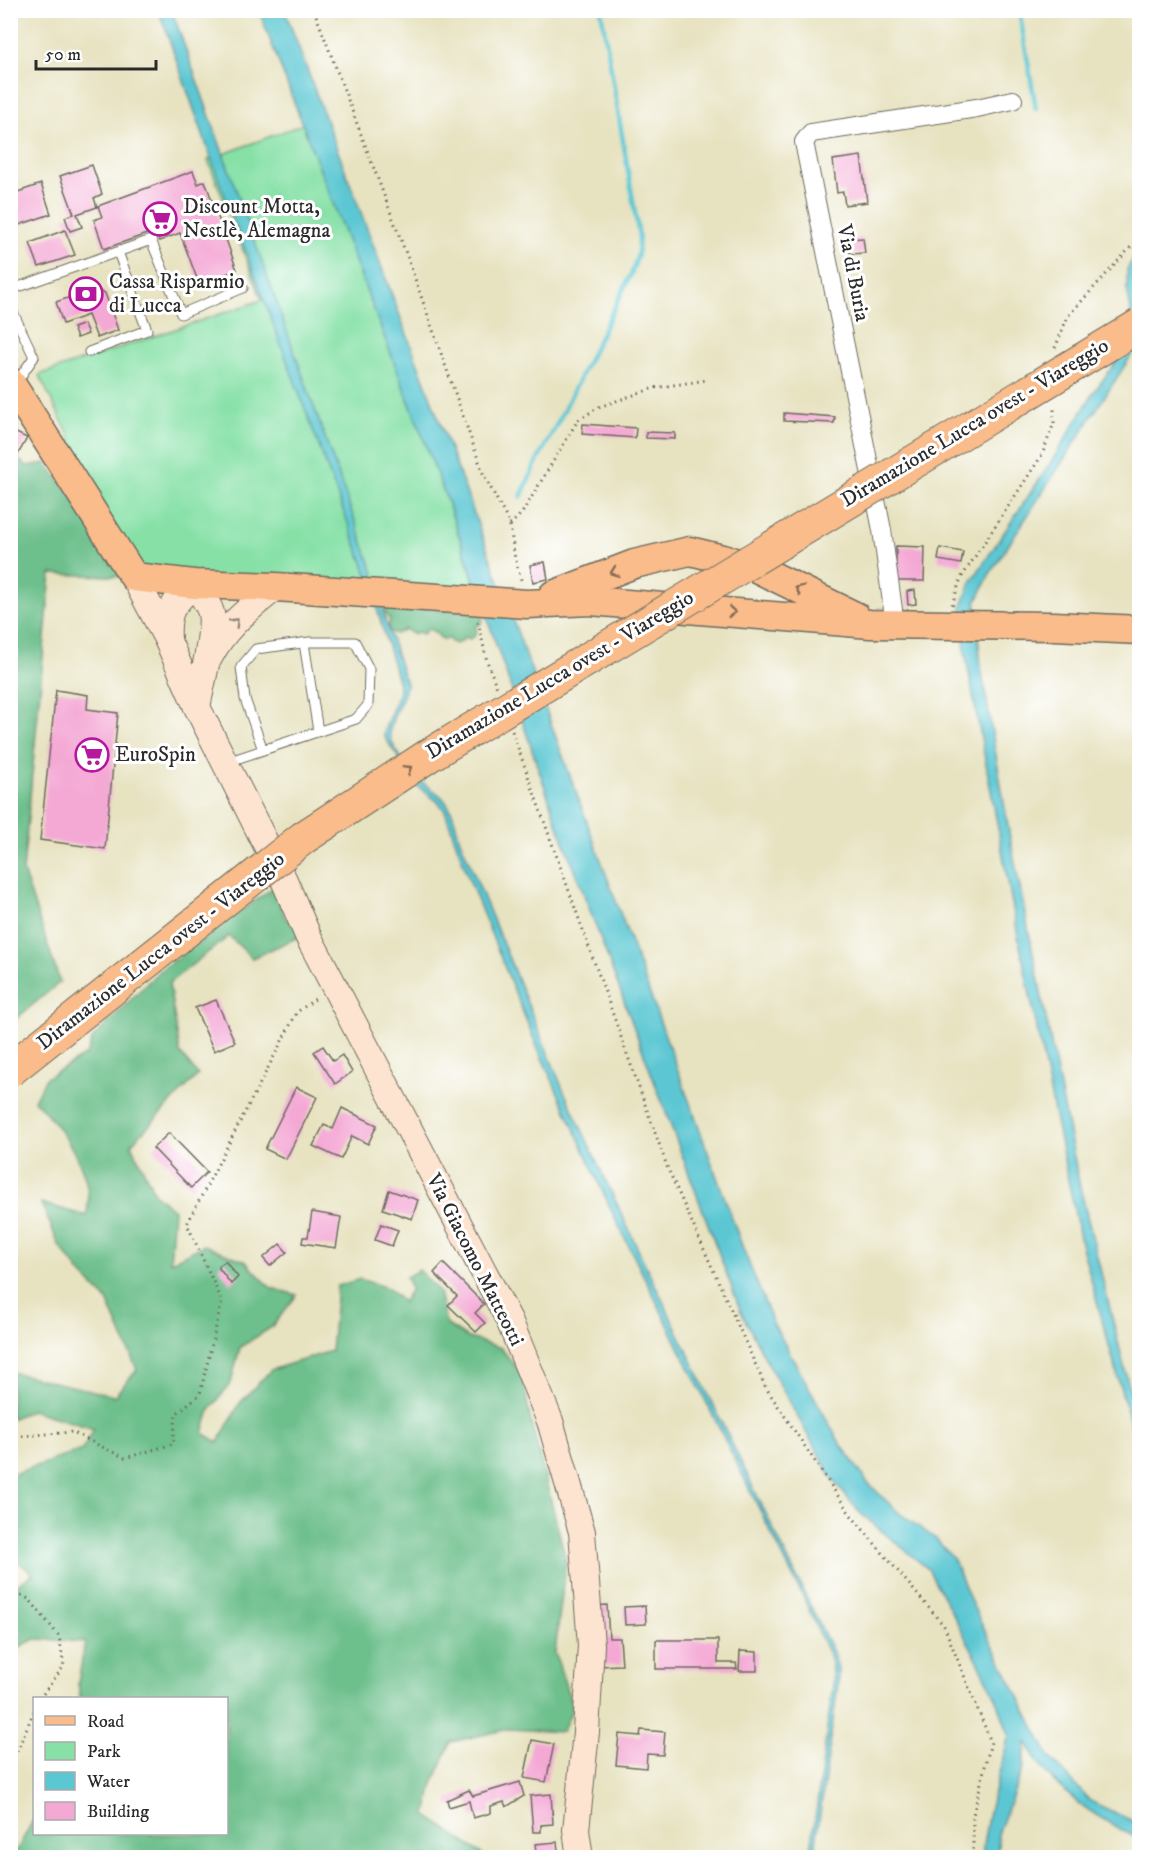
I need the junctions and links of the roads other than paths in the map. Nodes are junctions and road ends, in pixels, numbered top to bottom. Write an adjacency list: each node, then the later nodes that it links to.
1 (1013, 100): 14 (street, Via di Buria)
2 (118, 252): 3 (lane); 4 (lane); 8 (lane)
3 (243, 288)
4 (10, 290)
5 (1140, 301): 23 (highway, Diramazione Lucca ovest - Viareggio)
6 (10, 306): 9 (lane)
7 (1140, 325): 24 (highway, Diramazione Lucca ovest - Viareggio, one-way to 7, bridge)
8 (89, 352)
9 (12, 390): 10 (main road)
10 (134, 577): 11 (main road); 16 (main road, Via Giacomo Matteotti)
11 (194, 584): 12 (main road); 16 (main road); 18 (main road)
12 (276, 587): 13 (main road); 18 (main road, one-way to 12)
13 (527, 604): 14 (main road, one-way to 14); 14 (main road, one-way to 13)
14 (883, 624): 15 (main road)
15 (1140, 630)
16 (168, 641): 19 (main road, Via Giacomo Matteotti)
17 (304, 643): 20 (lane); 20 (lane); 21 (lane)
18 (205, 666): 19 (main road)
19 (197, 707): 22 (main road, Via Giacomo Matteotti)
20 (318, 731): 21 (lane)
21 (263, 750): 22 (lane)
22 (225, 763): 25 (main road, Via Giacomo Matteotti)
23 (10, 1042)
24 (10, 1070)
25 (580, 1857)

